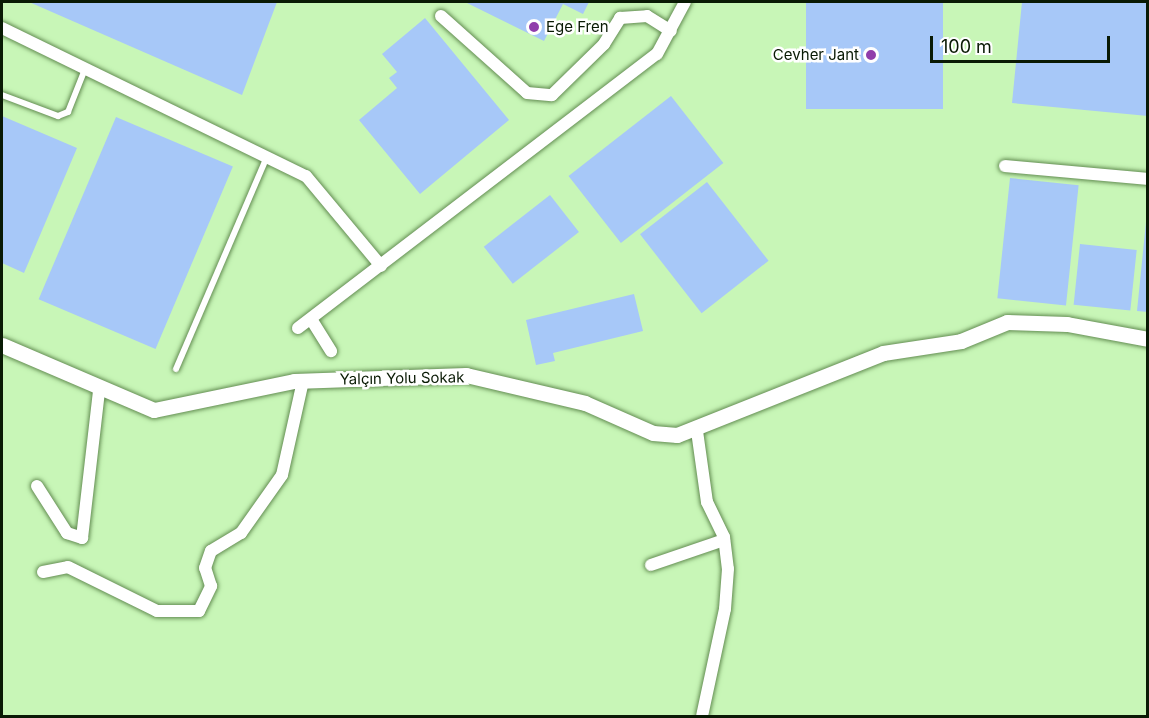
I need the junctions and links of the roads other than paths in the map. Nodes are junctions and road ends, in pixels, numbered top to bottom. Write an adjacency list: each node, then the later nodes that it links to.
1 (685, 2): 4 (street)
2 (441, 16): 4 (street)
3 (2, 28): 5 (street)
4 (671, 31): 10 (street)
5 (86, 69): 6 (lane); 7 (street)
6 (2, 95)
7 (267, 157): 10 (street); 16 (lane)
8 (1005, 166): 9 (street)
9 (1148, 179)
10 (381, 266): 11 (street)
11 (311, 319): 12 (street); 15 (street)
12 (298, 327)
13 (1148, 339): 19 (street, Yalçın Yolu Sokak)
14 (2, 345): 18 (street, Yalçın Yolu Sokak)
15 (331, 351)
16 (176, 369)
17 (303, 381): 18 (street, Yalçın Yolu Sokak); 19 (street, Yalçın Yolu Sokak); 23 (street)
18 (99, 390): 20 (street)
19 (697, 431): 21 (street)
20 (37, 486)
21 (724, 540): 22 (street); 24 (street)
22 (651, 565)
23 (43, 572)
24 (702, 717)

